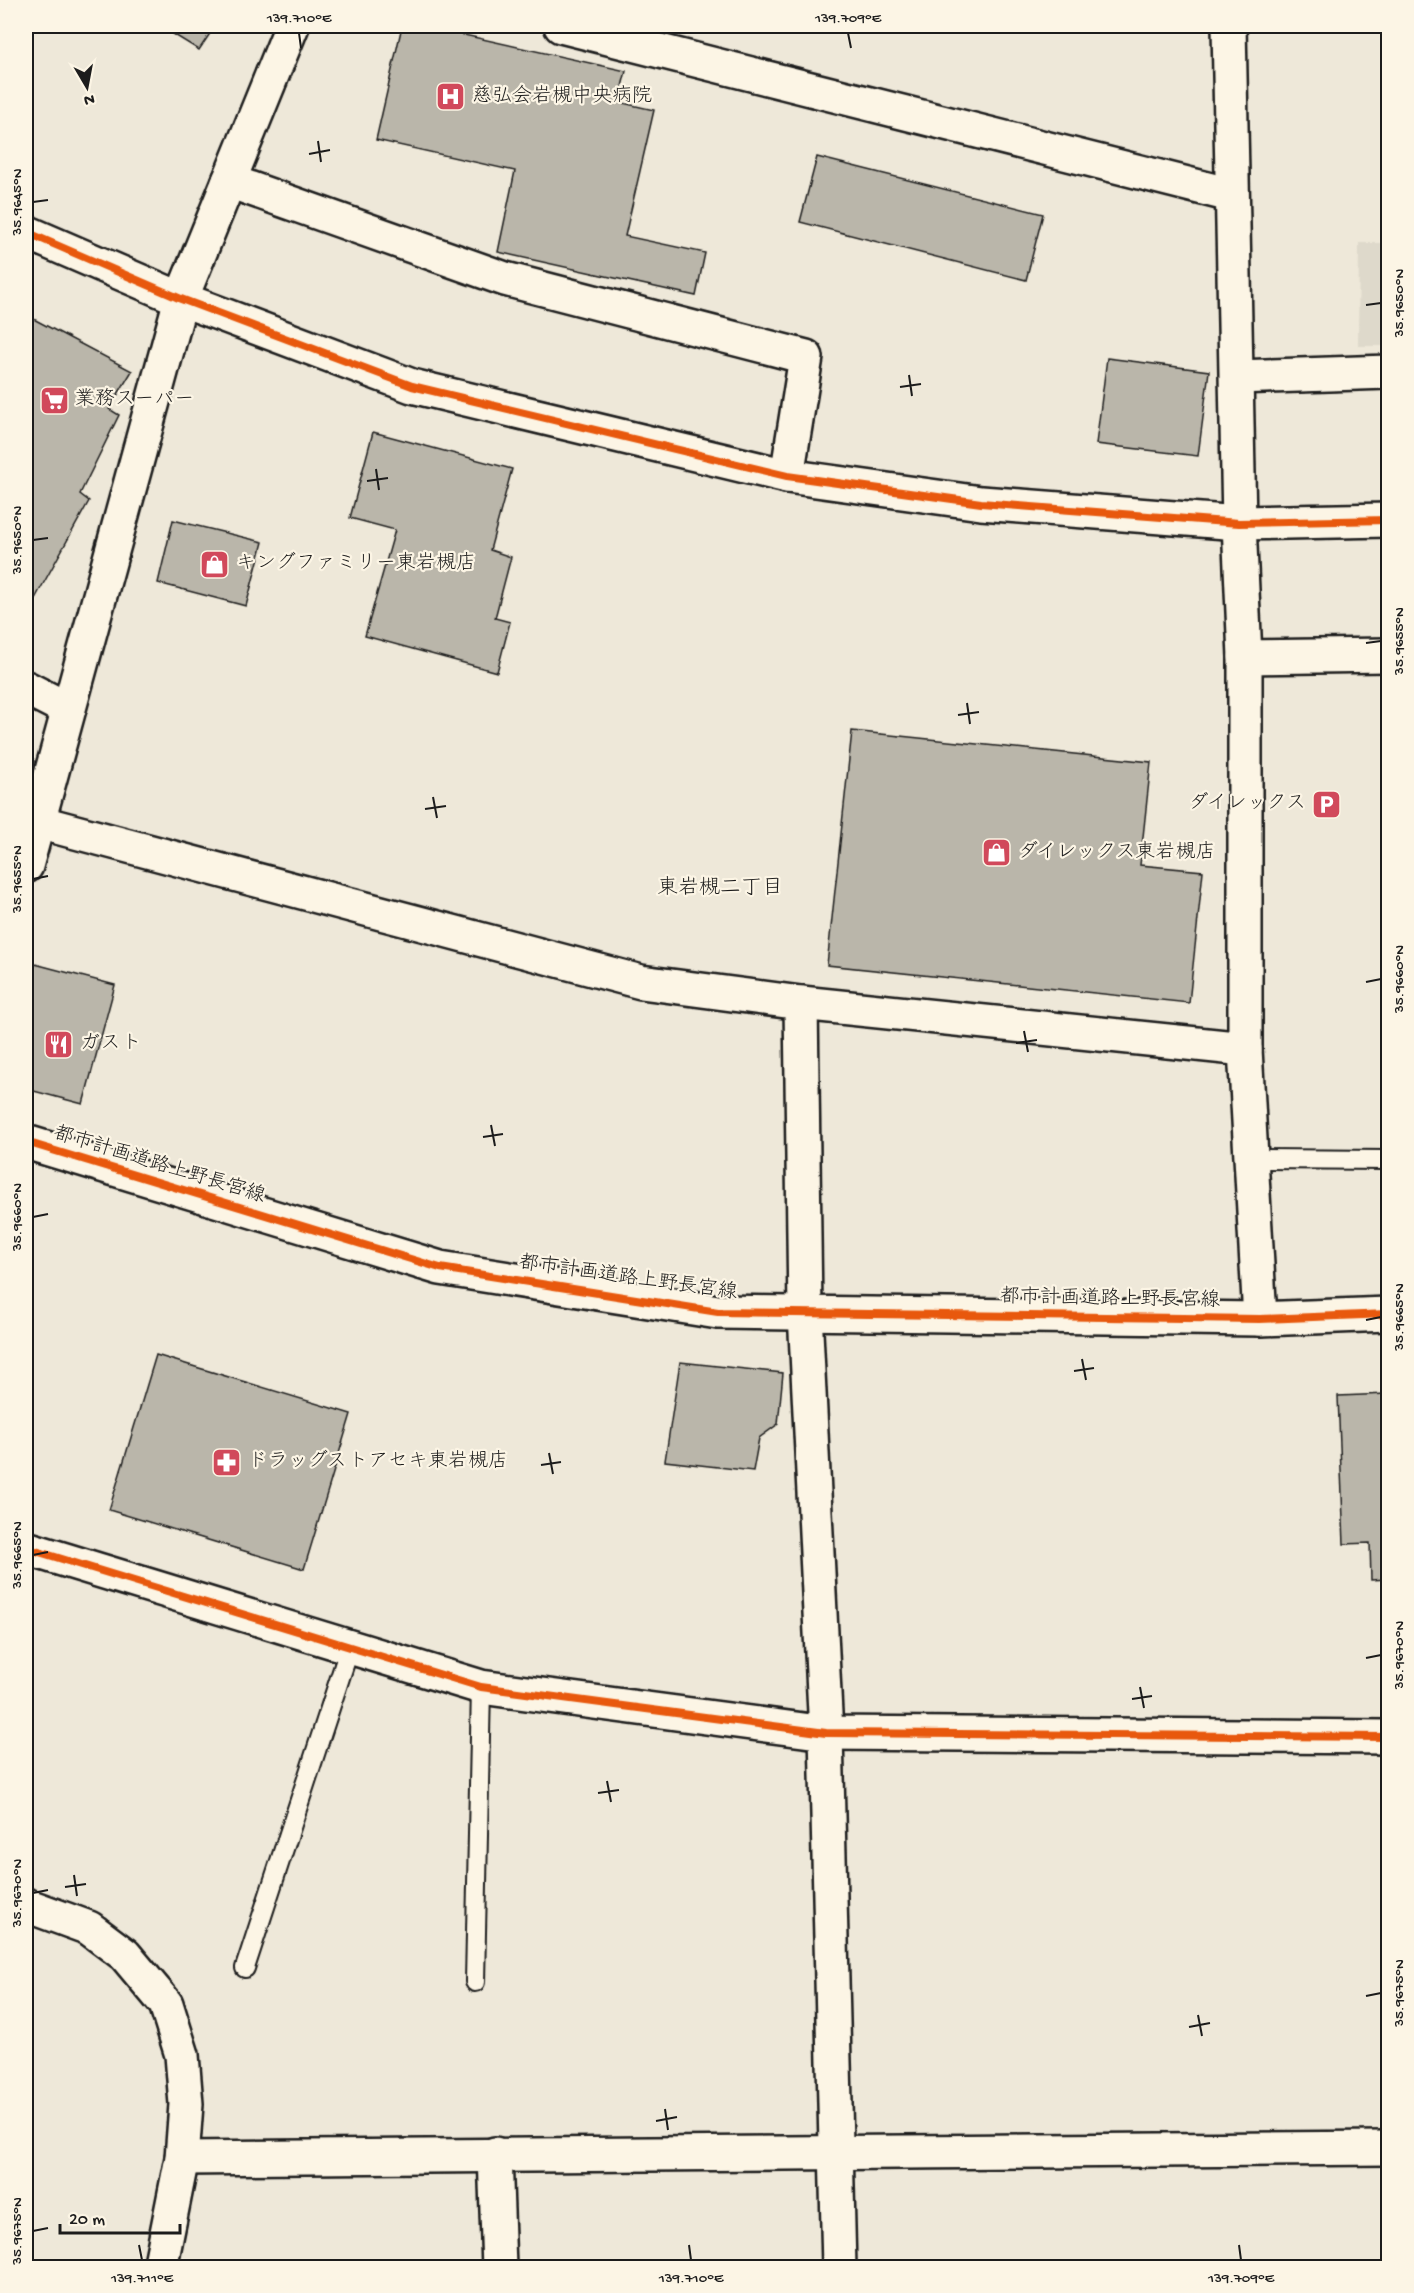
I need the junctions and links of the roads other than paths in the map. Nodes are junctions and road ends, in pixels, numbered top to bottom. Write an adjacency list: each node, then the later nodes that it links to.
1 (292, 26): 4 (street)
2 (561, 26): 5 (street)
3 (1229, 26): 5 (street)
4 (229, 181): 7 (street); 10 (street)
5 (1231, 195): 9 (street)
6 (26, 232): 7 (street)
7 (181, 299): 10 (street); 16 (street)
8 (1389, 372): 9 (street)
9 (1237, 377): 12 (street)
10 (787, 476): 12 (street)
11 (1389, 520): 12 (street)
12 (1239, 523): 14 (street)
13 (1389, 655): 14 (street)
14 (1245, 657): 20 (street)
15 (26, 688): 16 (street)
16 (67, 709): 17 (street)
17 (38, 822): 18 (street); 19 (street)
18 (26, 866)
19 (801, 1004): 20 (street); 24 (street)
20 (1245, 1049): 22 (street)
21 (26, 1142): 24 (street, 都市計画道路上野長宮線)
22 (1251, 1159): 23 (lane); 26 (street)
23 (1389, 1160)
24 (805, 1312): 26 (street, 都市計画道路上野長宮線); 30 (street)
25 (1389, 1314): 26 (street, 都市計画道路上野長宮線)
26 (1260, 1319)
27 (26, 1548): 28 (street)
28 (350, 1647): 29 (street); 33 (lane)
29 (481, 1687): 30 (street); 34 (lane)
30 (826, 1733): 31 (street); 36 (street)
31 (1389, 1737)
32 (26, 1905): 38 (street)
33 (245, 1968)
34 (475, 1982)
35 (1389, 2148): 36 (street)
36 (835, 2151): 37 (street); 41 (street)
37 (495, 2154): 38 (street); 40 (street)
38 (182, 2158): 39 (street)
39 (160, 2268)
40 (499, 2268)
41 (839, 2268)

